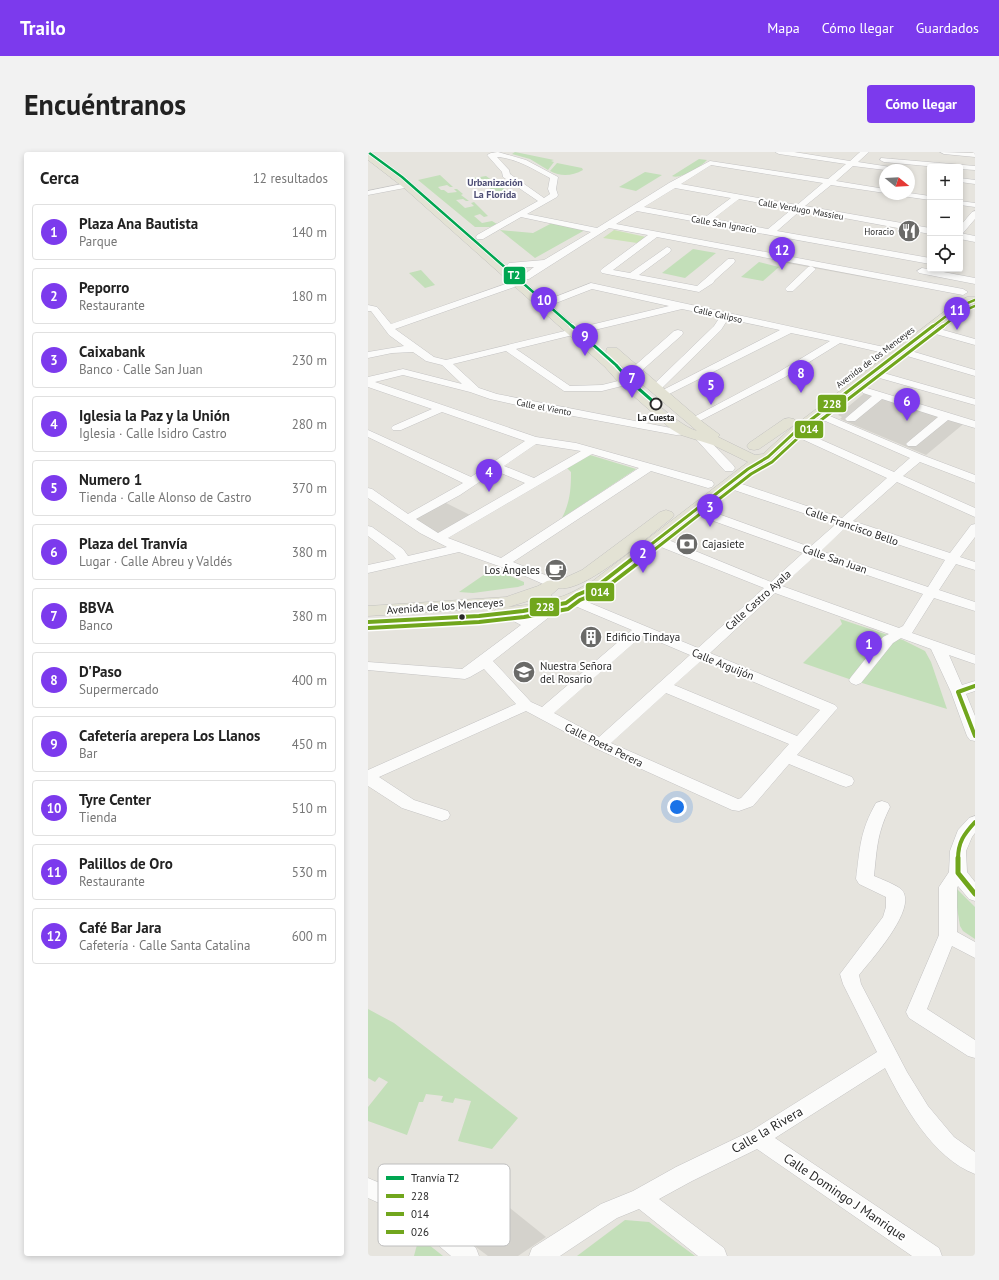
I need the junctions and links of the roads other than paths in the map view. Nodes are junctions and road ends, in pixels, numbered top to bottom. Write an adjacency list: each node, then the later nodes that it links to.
1 (778, 152): 8 (street)
2 (864, 152): 8 (street)
3 (896, 152): 9 (street)
4 (944, 152): 5 (street)
5 (949, 152): 7 (street)
6 (372, 155): 15 (main road); 37 (main road)
7 (975, 155)
8 (854, 161): 9 (street); 10 (street); 13 (street)
9 (891, 161): 11 (street)
10 (879, 166)
11 (975, 168)
12 (963, 180): 14 (street)
13 (828, 182): 16 (street); 18 (street); 28 (street)
14 (975, 182)
15 (407, 185): 20 (street); 52 (main road)
16 (672, 186): 22 (street, Calle Verdugo Massieu); 27 (street)
17 (552, 190): 19 (street); 19 (street); 24 (street)
18 (879, 190)
19 (531, 192): 24 (street)
20 (368, 193)
21 (915, 196): 23 (street)
22 (737, 197): 28 (street, Calle Verdugo Massieu); 31 (street)
23 (927, 198)
24 (543, 201): 30 (street)
25 (963, 203): 26 (street)
26 (975, 205)
27 (636, 208): 31 (street, Calle San Ignacio); 32 (street)
28 (798, 208): 34 (street, Calle Verdugo Massieu); 36 (street)
29 (975, 214): 33 (street)
30 (520, 215): 35 (street); 37 (street)
31 (705, 221): 36 (street, Calle San Ignacio)
32 (607, 225): 35 (street); 38 (street)
33 (963, 227)
34 (927, 230)
35 (598, 231): 45 (street)
36 (770, 232): 44 (street, Calle San Ignacio)
37 (477, 233): 46 (main road)
38 (656, 234): 42 (street); 51 (street)
39 (963, 237): 40 (street)
40 (975, 239)
41 (667, 250): 51 (street)
42 (773, 258): 48 (street); 54 (street)
43 (731, 261): 51 (street)
44 (927, 261)
45 (546, 262): 46 (street); 52 (street)
46 (512, 265): 52 (main road)
47 (927, 265): 49 (street)
48 (811, 269): 54 (street); 56 (street)
49 (922, 271): 53 (street); 54 (street)
50 (614, 276): 55 (street)
51 (632, 276)
52 (522, 280): 58 (main road); 62 (street); 66 (main road)
53 (975, 280)
54 (910, 285): 57 (street)
55 (591, 286): 58 (street); 59 (street, Calle Calipso)
56 (790, 289)
57 (970, 296): 65 (main road, Avenida de los Menceyes); 74 (main road, Avenida de los Menceyes)
58 (553, 301): 63 (main road)
59 (682, 305): 61 (street, Calle Calipso); 63 (street)
60 (368, 308): 62 (street)
61 (725, 316): 64 (street, Calle Calipso); 84 (street)
62 (389, 328): 69 (street)
63 (586, 329): 78 (main road)
64 (790, 329): 68 (street, Calle Calipso); 84 (street)
65 (930, 329): 70 (street); 75 (main road, Avenida de los Menceyes)
66 (573, 332): 71 (street); 82 (main road)
67 (678, 333): 78 (street)
68 (839, 340): 74 (street, Calle Calipso); 94 (street)
69 (405, 341): 72 (street); 73 (street)
70 (975, 342)
71 (508, 348): 77 (street); 82 (street)
72 (396, 349): 73 (street); 76 (street)
73 (418, 349): 77 (street)
74 (884, 350): 99 (main road, Avenida de los Menceyes)
75 (900, 352): 79 (main road, Avenida de los Menceyes); 80 (street)
76 (370, 353)
77 (446, 363): 83 (street)
78 (635, 371): 84 (main road)
79 (873, 372): 87 (street); 89 (main road, Avenida de los Menceyes)
80 (975, 373)
81 (368, 382): 83 (street, Calle el Viento); 88 (street)
82 (626, 382): 94 (main road)
83 (474, 390): 94 (street, Calle el Viento)
84 (659, 391): 94 (main road)
85 (867, 391): 86 (street)
86 (880, 395): 90 (street); 91 (street)
87 (975, 402)
88 (442, 408): 93 (street); 97 (street)
89 (818, 414): 95 (main road, Avenida de los Menceyes); 102 (street)
90 (946, 416): 92 (street); 98 (street)
91 (851, 420)
92 (975, 425)
93 (397, 428)
94 (694, 429): 99 (main road); 105 (street)
95 (795, 432): 101 (main road, Avenida de los Menceyes); 106 (street)
96 (371, 437): 108 (street)
97 (534, 440): 100 (street); 103 (street)
98 (912, 444)
99 (749, 450): 101 (main road); 105 (main road, Avenida de los Menceyes)
100 (589, 451): 104 (street); 109 (street)
101 (767, 456): 105 (main road, Avenida de los Menceyes)
102 (918, 457): 106 (street, Calle Castro Ayala); 107 (street)
103 (496, 467): 108 (street); 109 (street)
104 (649, 467): 110 (street); 124 (street)
105 (729, 476): 110 (main road, Avenida de los Menceyes); 112 (main road, Avenida de los Menceyes); 115 (street, Calle Francisco Bello)
106 (895, 476): 113 (street); 115 (street, Calle Castro Ayala)
107 (975, 479)
108 (471, 482): 114 (street)
109 (533, 482): 118 (street)
110 (708, 484): 127 (main road, Avenida de los Menceyes)
111 (368, 492): 114 (street)
112 (695, 510): 119 (main road, Avenida de los Menceyes); 121 (street, Calle San Juan)
113 (975, 513)
114 (407, 518): 118 (street)
115 (843, 523): 121 (street, Calle Castro Ayala); 122 (street, Calle Francisco Bello)
116 (975, 528): 122 (street)
117 (368, 530): 123 (street)
118 (438, 538): 120 (street)
119 (656, 540): 128 (street); 130 (main road, Avenida de los Menceyes)
120 (459, 548): 123 (street); 124 (street)
121 (812, 552): 128 (street, Calle Castro Ayala); 129 (street, Calle San Juan)
122 (952, 559): 125 (street, Calle Francisco Bello); 129 (street)
123 (404, 560): 126 (street)
124 (504, 562): 127 (street)
125 (975, 566)
126 (368, 569)
127 (554, 586): 130 (main road); 130 (main road); 132 (main road, Avenida de los Menceyes)
128 (772, 587): 137 (street); 139 (street, Calle Castro Ayala)
129 (932, 592): 131 (street, Calle San Juan); 137 (street)
130 (569, 600): 133 (main road, Avenida de los Menceyes); 135 (street); 136 (street, Calle Arguijón)
131 (975, 607)
132 (368, 611)
133 (509, 613): 134 (main road, Avenida de los Menceyes); 135 (street)
134 (368, 622)
135 (530, 626): 141 (street)
136 (641, 630): 139 (street, Calle Arguijón); 149 (street)
137 (902, 632): 138 (street); 143 (street)
138 (938, 648): 140 (street); 146 (street)
139 (699, 654): 145 (street, Calle Castro Ayala); 151 (street, Calle Arguijón)
140 (975, 660)
141 (485, 661): 142 (street); 147 (street, Calle Poeta Perera)
142 (368, 666)
143 (856, 680)
144 (975, 686): 146 (street)
145 (665, 687): 151 (street); 152 (street, Calle Castro Ayala)
146 (958, 692): 148 (street)
147 (526, 705): 149 (street, Calle Poeta Perera); 154 (street)
148 (970, 712): 150 (street)
149 (543, 715): 152 (street, Calle Poeta Perera)
150 (975, 736)
151 (800, 743): 153 (street)
152 (600, 744): 153 (street, Calle Poeta Perera)
153 (787, 757): 155 (street)
154 (368, 777): 157 (street)
155 (846, 781)
156 (882, 807): 164 (street)
157 (442, 815)
158 (975, 822): 159 (street)
159 (958, 873): 160 (street); 161 (street)
160 (975, 894)
161 (948, 935): 162 (street); 163 (street)
162 (975, 951)
163 (975, 1050)
164 (888, 1055): 165 (street, Calle la Rivera); 166 (street)
165 (758, 1138): 169 (street, Calle la Rivera); 174 (street, Calle Domingo J Manrique)
166 (975, 1164)
167 (368, 1188): 168 (street)
168 (378, 1192)
169 (641, 1198): 172 (street, Calle la Rivera); 173 (street)
170 (456, 1246): 171 (street)
171 (468, 1256)
172 (540, 1256)
173 (716, 1256)
174 (931, 1256)

